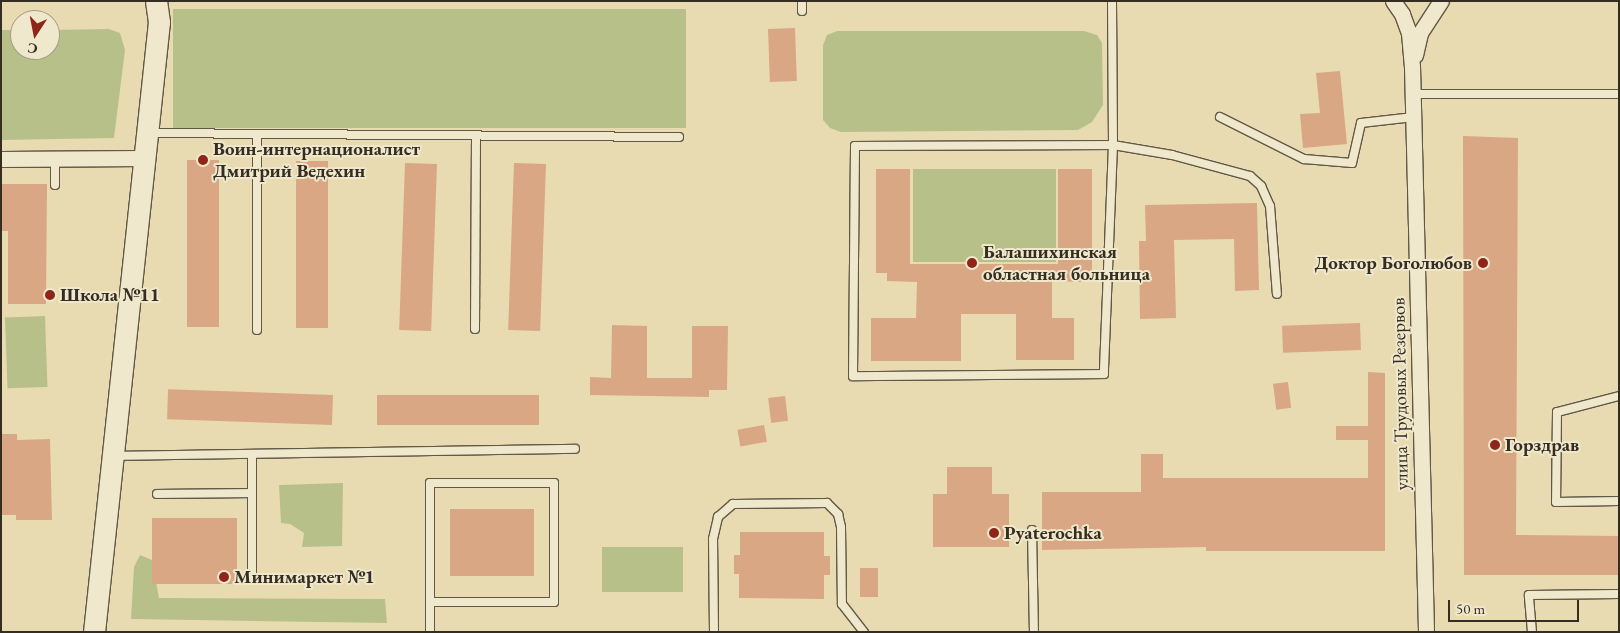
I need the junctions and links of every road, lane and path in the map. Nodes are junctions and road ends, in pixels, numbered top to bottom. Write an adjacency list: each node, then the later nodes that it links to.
1 (156, 1): 8 (main road)
2 (170, 1): 8 (main road)
3 (802, 1): 7 (lane)
4 (1112, 1): 18 (lane)
5 (1393, 1): 9 (street, улица Трудовых Резервов)
6 (1441, 1): 9 (street, улица Трудовых Резервов)
7 (802, 11)
8 (159, 22): 14 (main road)
9 (1412, 66): 10 (street, улица Трудовых Резервов)
10 (1413, 94): 11 (lane); 13 (street, улица Трудовых Резервов)
11 (1619, 94)
12 (1220, 116): 13 (lane)
13 (1414, 117): 42 (street, улица Трудовых Резервов)
14 (145, 133): 15 (lane); 19 (main road)
15 (257, 134): 16 (lane); 25 (lane)
16 (476, 136): 17 (lane); 24 (lane)
17 (679, 137)
18 (1113, 145): 18 (lane); 23 (lane)
19 (143, 158): 21 (street); 29 (main road)
20 (1, 159): 21 (street)
21 (55, 159): 22 (lane)
22 (55, 184)
23 (1276, 294)
24 (475, 329)
25 (257, 330)
26 (1619, 396): 32 (lane)
27 (574, 449): 28 (lane)
28 (252, 454): 29 (lane); 30 (lane)
29 (112, 456): 37 (main road)
30 (252, 493): 31 (lane); 34 (lane)
31 (157, 494)
32 (1619, 502)
33 (1032, 530): 41 (lane)
34 (252, 577)
35 (1619, 594): 43 (lane)
36 (430, 602): 36 (lane); 38 (lane)
37 (94, 632)
38 (430, 632)
39 (714, 632): 40 (lane)
40 (864, 632)
41 (1034, 632)
42 (1426, 632)
43 (1532, 632)

